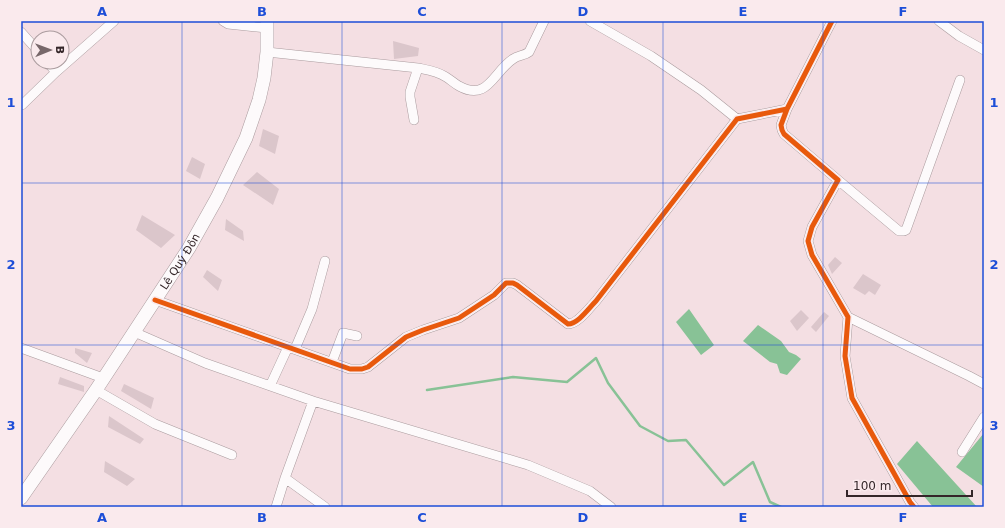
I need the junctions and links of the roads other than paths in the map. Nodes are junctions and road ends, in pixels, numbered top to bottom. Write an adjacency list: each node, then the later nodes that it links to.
1 (114, 21): 13 (street)
2 (223, 21): 7 (street)
3 (544, 21): 12 (street)
4 (590, 21): 17 (street)
5 (832, 21): 16 (street)
6 (939, 21): 10 (street)
7 (267, 24): 11 (main road, Lê Quý Đôn)
8 (21, 32): 9 (street)
9 (30, 43)
10 (984, 50)
11 (267, 52): 12 (street); 21 (main road, Lê Quý Đôn)
12 (418, 68): 18 (street)
13 (56, 72): 15 (street)
14 (960, 80): 19 (street)
15 (22, 105)
16 (787, 109): 17 (street); 19 (street)
17 (737, 119): 27 (street)
18 (414, 120)
19 (838, 180): 22 (street)
20 (325, 261): 26 (street)
21 (155, 300): 23 (main road, Lê Quý Đôn); 26 (street)
22 (848, 317): 29 (street); 41 (street)
23 (134, 332): 28 (main road, Lê Quý Đôn); 30 (street)
24 (357, 336): 27 (street)
25 (21, 348): 28 (street)
26 (292, 348): 27 (street); 30 (street)
27 (332, 362)
28 (104, 378): 31 (main road, Lê Quý Đôn)
29 (984, 384)
30 (270, 386): 32 (street)
31 (96, 390): 35 (street); 37 (main road, Lê Quý Đôn)
32 (313, 401): 36 (street); 40 (street)
33 (984, 417): 34 (street)
34 (962, 452)
35 (232, 455)
36 (285, 478): 38 (street); 39 (street)
37 (21, 498)
38 (276, 507)
39 (325, 507)
40 (611, 507)
41 (914, 507)

